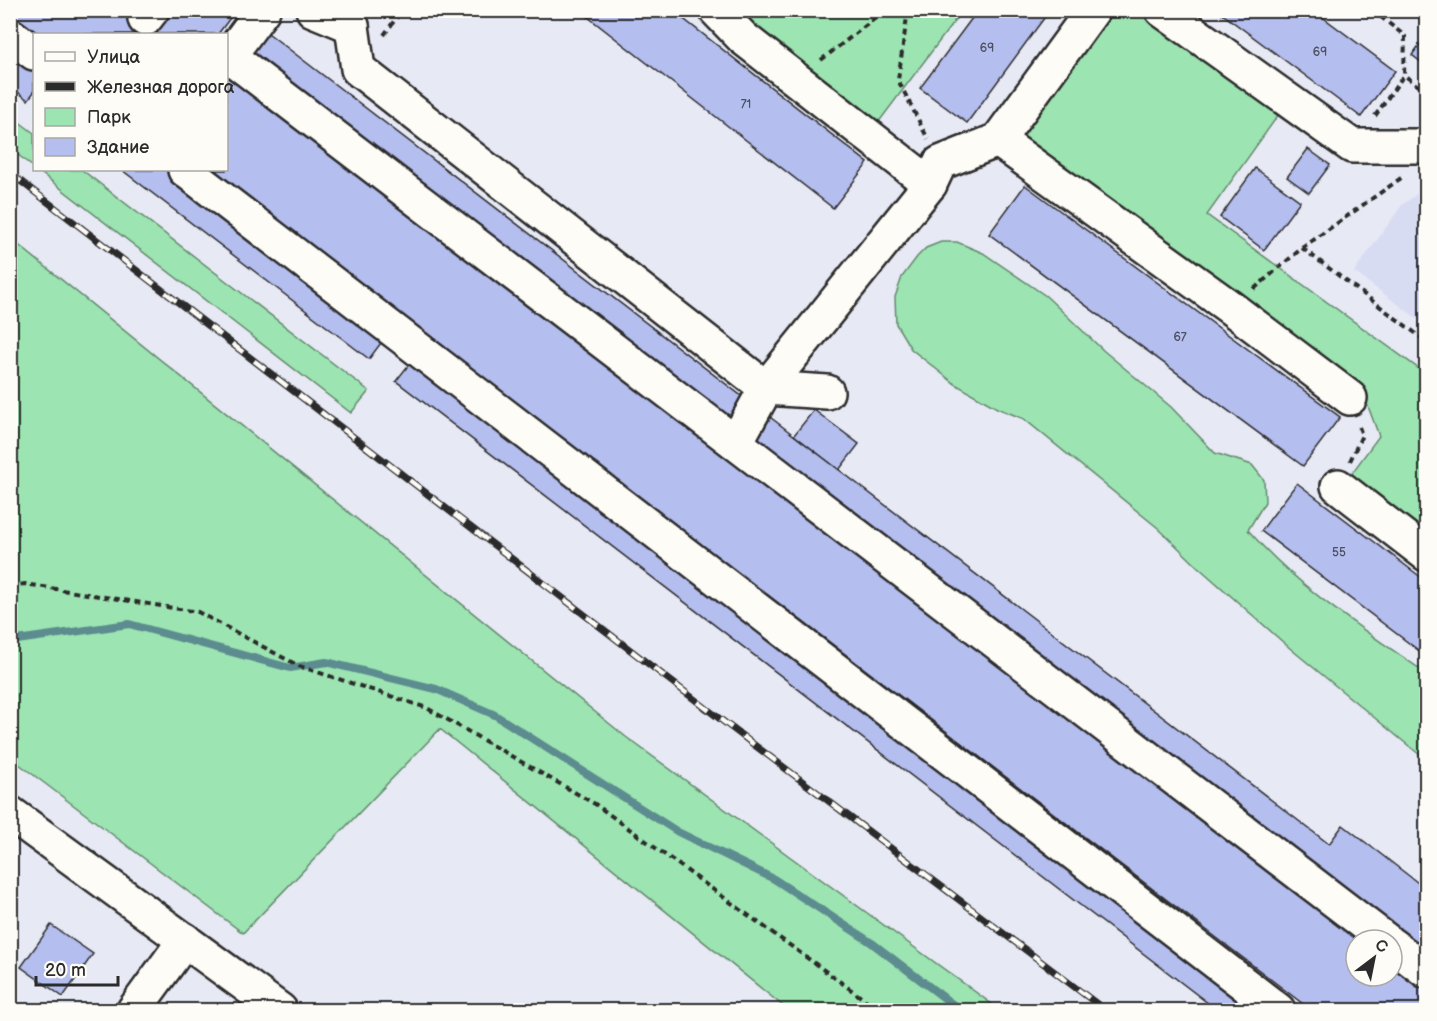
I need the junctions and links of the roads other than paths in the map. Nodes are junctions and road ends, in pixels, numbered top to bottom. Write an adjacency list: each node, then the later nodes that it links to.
1 (263, 10): 16 (street)
2 (313, 10): 6 (street)
3 (716, 10): 12 (street)
4 (1094, 10): 9 (street)
5 (1162, 10): 10 (street)
6 (358, 18): 13 (street)
7 (10, 35): 8 (street)
8 (33, 52)
9 (998, 140): 12 (street); 15 (street)
10 (1426, 146)
11 (186, 171): 26 (street)
12 (935, 174): 13 (street)
13 (766, 388): 14 (street); 16 (street)
14 (827, 392)
15 (1350, 398)
16 (736, 442): 20 (street)
17 (1338, 486): 18 (street)
18 (1426, 554)
19 (10, 813): 21 (street)
20 (1370, 928)
21 (185, 940): 24 (street); 25 (street)
22 (1404, 954): 23 (street)
23 (1426, 971)
24 (134, 1011)
25 (280, 1011)
26 (1278, 1011)

